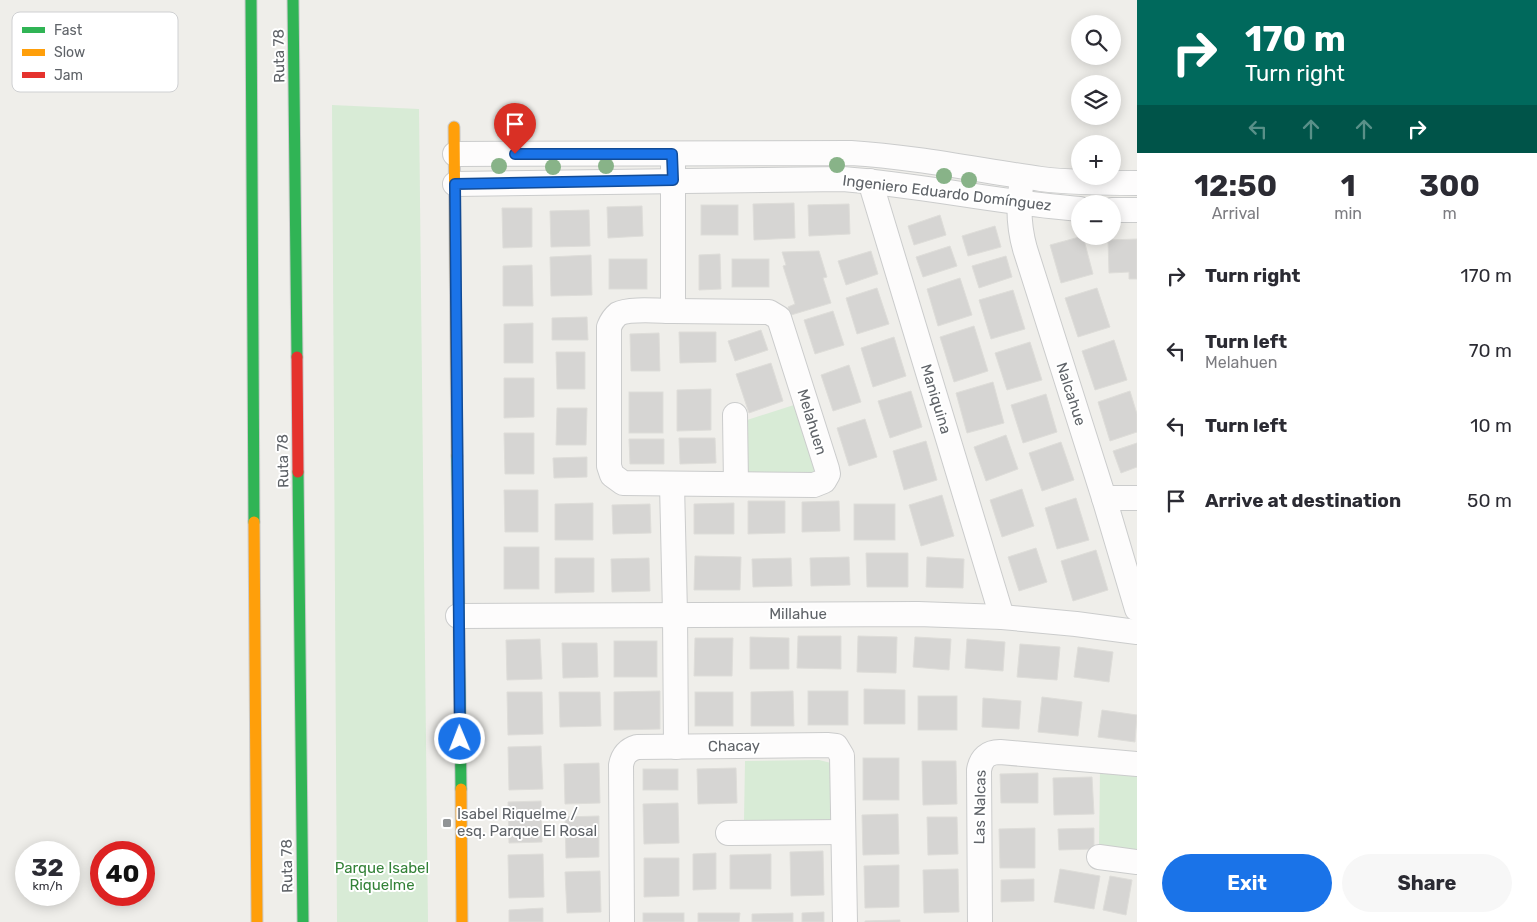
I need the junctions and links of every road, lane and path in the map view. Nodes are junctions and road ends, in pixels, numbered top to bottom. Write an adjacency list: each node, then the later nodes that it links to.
1 (251, 0): 32 (main road, Ruta 78)
2 (293, 0): 33 (main road, Ruta 78)
3 (454, 127): 4 (main road)
4 (454, 154): 5 (street, Ingeniero Eduardo Domínguez); 10 (main road)
5 (672, 154): 6 (street, Ingeniero Eduardo Domínguez); 7 (street)
6 (1022, 176): 9 (street, Ingeniero Eduardo Domínguez); 11 (street, Nalcahue)
7 (673, 180): 8 (street, Ingeniero Eduardo Domínguez); 10 (street, Ingeniero Eduardo Domínguez); 15 (street)
8 (870, 181): 11 (street, Ingeniero Eduardo Domínguez); 24 (street, Maniquina)
9 (1137, 183)
10 (455, 184): 23 (main road)
11 (1019, 202): 12 (street, Ingeniero Eduardo Domínguez); 19 (street, Nalcahue)
12 (1071, 208)
13 (1121, 210): 14 (street)
14 (1137, 210)
15 (674, 311): 17 (street, Melahuen); 18 (street, Melahuen)
16 (735, 415): 18 (street)
17 (672, 484): 18 (street, Melahuen); 22 (street)
18 (736, 484)
19 (1104, 498): 20 (street); 21 (street, Nalcahue)
20 (1137, 498)
21 (1137, 609)
22 (675, 614): 23 (street, Millahue); 24 (street, Millahue); 26 (street)
23 (458, 616): 34 (main road)
24 (1002, 617): 25 (street, Millahue)
25 (1137, 632)
26 (676, 747): 28 (street, Chacay); 35 (street, Chacay)
27 (1137, 764): 37 (street, Las Nalcas)
28 (843, 832): 29 (street); 36 (street, Chacay)
29 (728, 833)
30 (1100, 857): 31 (street)
31 (1137, 862)
32 (257, 922)
33 (302, 922)
34 (462, 922)
35 (622, 922)
36 (845, 922)
37 (980, 922)

